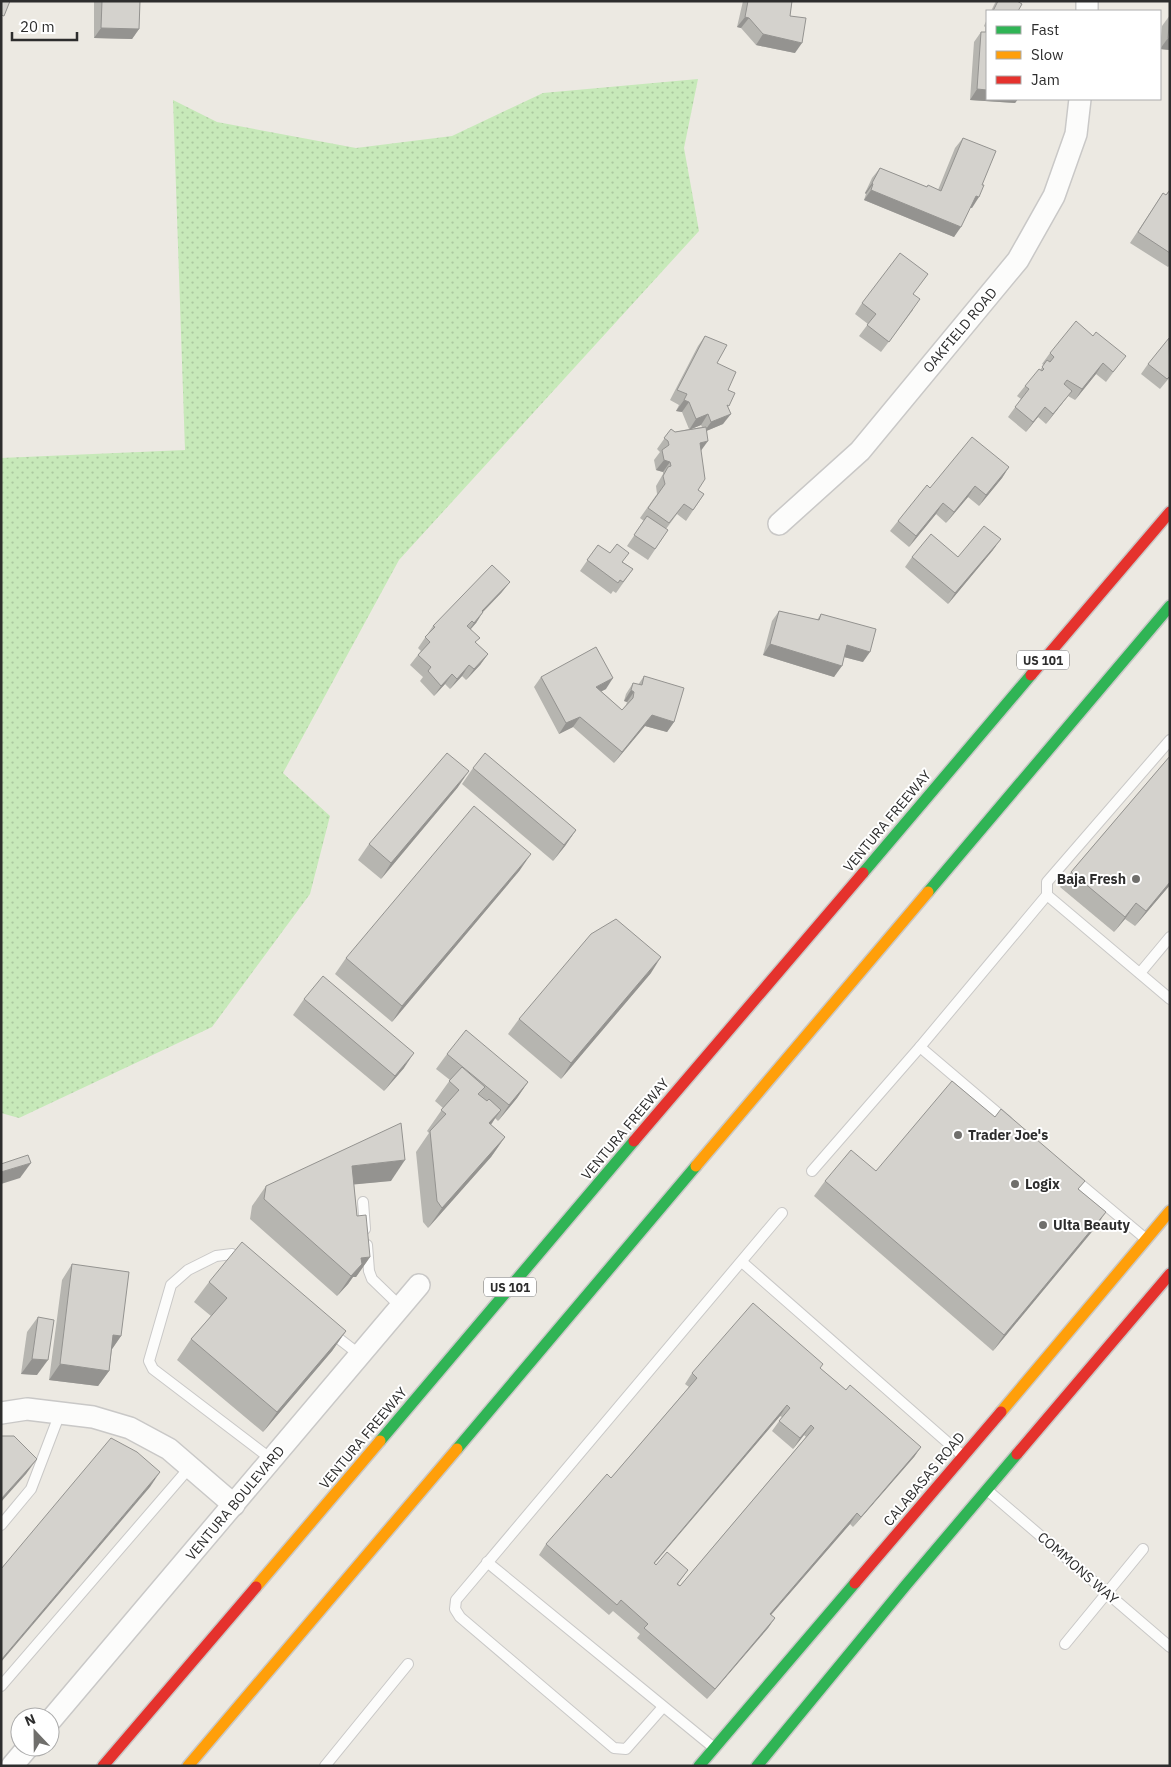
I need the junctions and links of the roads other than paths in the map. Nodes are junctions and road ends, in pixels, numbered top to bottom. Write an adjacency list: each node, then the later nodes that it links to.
1 (1080, 100): 3 (street, OAKFIELD ROAD)
2 (1170, 512): 44 (main road, VENTURA FREEWAY / US 101)
3 (779, 524)
4 (1170, 606): 45 (main road)
5 (1170, 740): 6 (lane)
6 (1047, 895): 8 (lane); 10 (lane)
7 (1170, 937): 8 (lane)
8 (1140, 973): 9 (lane)
9 (1170, 999)
10 (920, 1047): 11 (lane); 12 (lane)
11 (1017, 1130)
12 (812, 1171)
13 (1068, 1174): 17 (lane)
14 (363, 1202): 22 (lane)
15 (1170, 1211): 17 (main road, CALABASAS ROAD)
16 (782, 1213): 18 (lane)
17 (1146, 1239): 28 (main road, CALABASAS ROAD)
18 (742, 1262): 28 (lane); 34 (lane)
19 (253, 1270): 27 (lane)
20 (1170, 1274): 30 (main road)
21 (419, 1285): 22 (street, VENTURA BOULEVARD)
22 (401, 1307): 24 (street, VENTURA BOULEVARD)
23 (322, 1325): 24 (lane)
24 (360, 1355): 27 (street, VENTURA BOULEVARD)
25 (1, 1413): 26 (street)
26 (60, 1413): 29 (street); 32 (lane)
27 (272, 1459): 31 (street, VENTURA BOULEVARD)
28 (961, 1464): 42 (main road, CALABASAS ROAD)
29 (190, 1467): 31 (street); 39 (lane)
30 (982, 1486): 35 (lane, COMMONS WAY); 47 (main road)
31 (234, 1505): 41 (street, VENTURA BOULEVARD)
32 (1, 1525)
33 (1142, 1549): 35 (lane)
34 (487, 1562): 40 (lane); 40 (lane)
35 (1107, 1592): 36 (lane); 37 (lane, COMMONS WAY)
36 (1065, 1644)
37 (1170, 1646)
38 (408, 1664): 43 (lane)
39 (1, 1686)
40 (663, 1707): 42 (lane)
41 (60, 1709)
42 (714, 1748): 46 (main road, CALABASAS ROAD)
43 (331, 1764)
44 (103, 1766)
45 (188, 1766)
46 (699, 1766)
47 (757, 1766)

